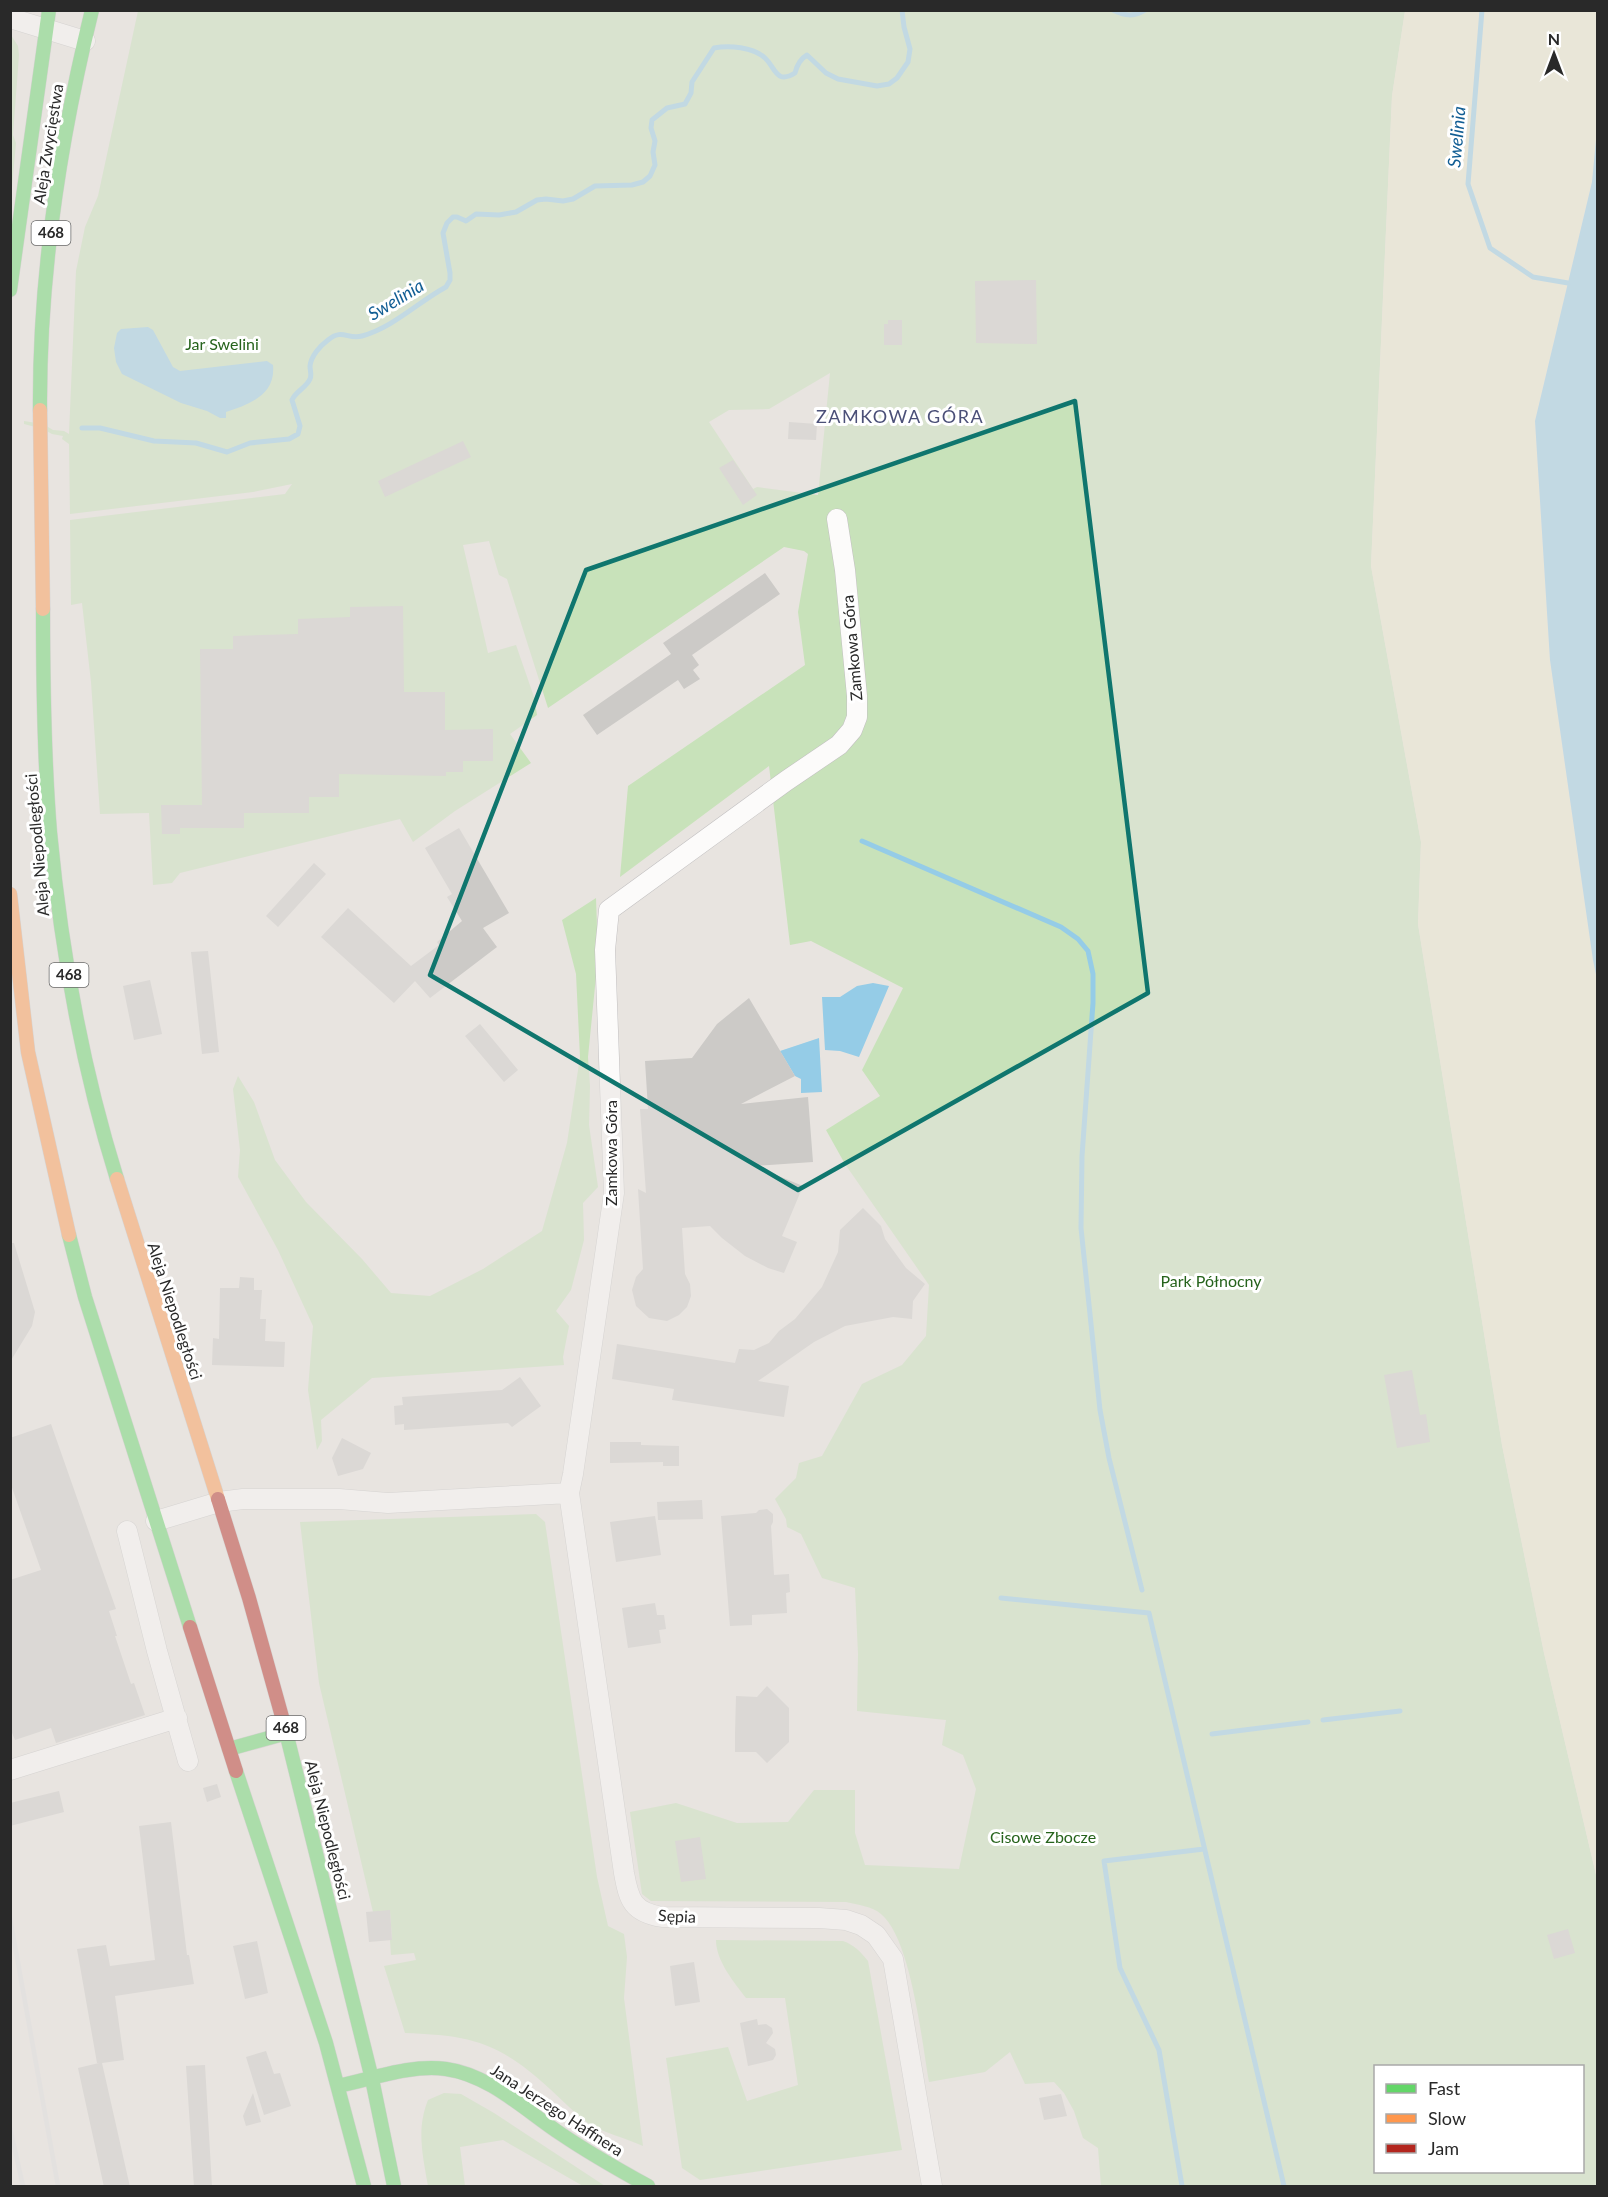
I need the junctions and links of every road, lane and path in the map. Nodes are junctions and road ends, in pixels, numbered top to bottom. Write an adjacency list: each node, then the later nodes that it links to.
1 (92, 10): 4 (main road, Aleja Zwycięstwa / 468)
2 (10, 18): 3 (street)
3 (48, 19): 4 (street); 5 (main road, Aleja Zwycięstwa / 468)
4 (85, 41): 6 (main road, Aleja Zwycięstwa / 468)
5 (10, 290)
6 (39, 428): 10 (main road, Aleja Niepodległości / 468)
7 (837, 519): 9 (street, Zamkowa Góra)
8 (10, 894): 11 (main road, Aleja Niepodległości)
9 (569, 1493): 10 (street); 23 (street, Sępia)
10 (219, 1502): 11 (street); 14 (main road, Aleja Niepodległości / 468)
11 (156, 1521): 15 (main road, Aleja Niepodległości)
12 (127, 1531): 13 (street)
13 (177, 1718): 16 (street); 17 (street)
14 (287, 1733): 15 (main road); 18 (main road, Aleja Niepodległości / 468)
15 (229, 1749): 19 (main road, Aleja Niepodległości)
16 (188, 1761)
17 (10, 1770)
18 (372, 2079): 19 (main road, Jana Jerzego Haffnera); 21 (main road, Aleja Niepodległości / 468); 22 (main road, Jana Jerzego Haffnera)
19 (338, 2086): 20 (main road, Aleja Niepodległości)
20 (364, 2187)
21 (394, 2187)
22 (648, 2187)
23 (933, 2187)

